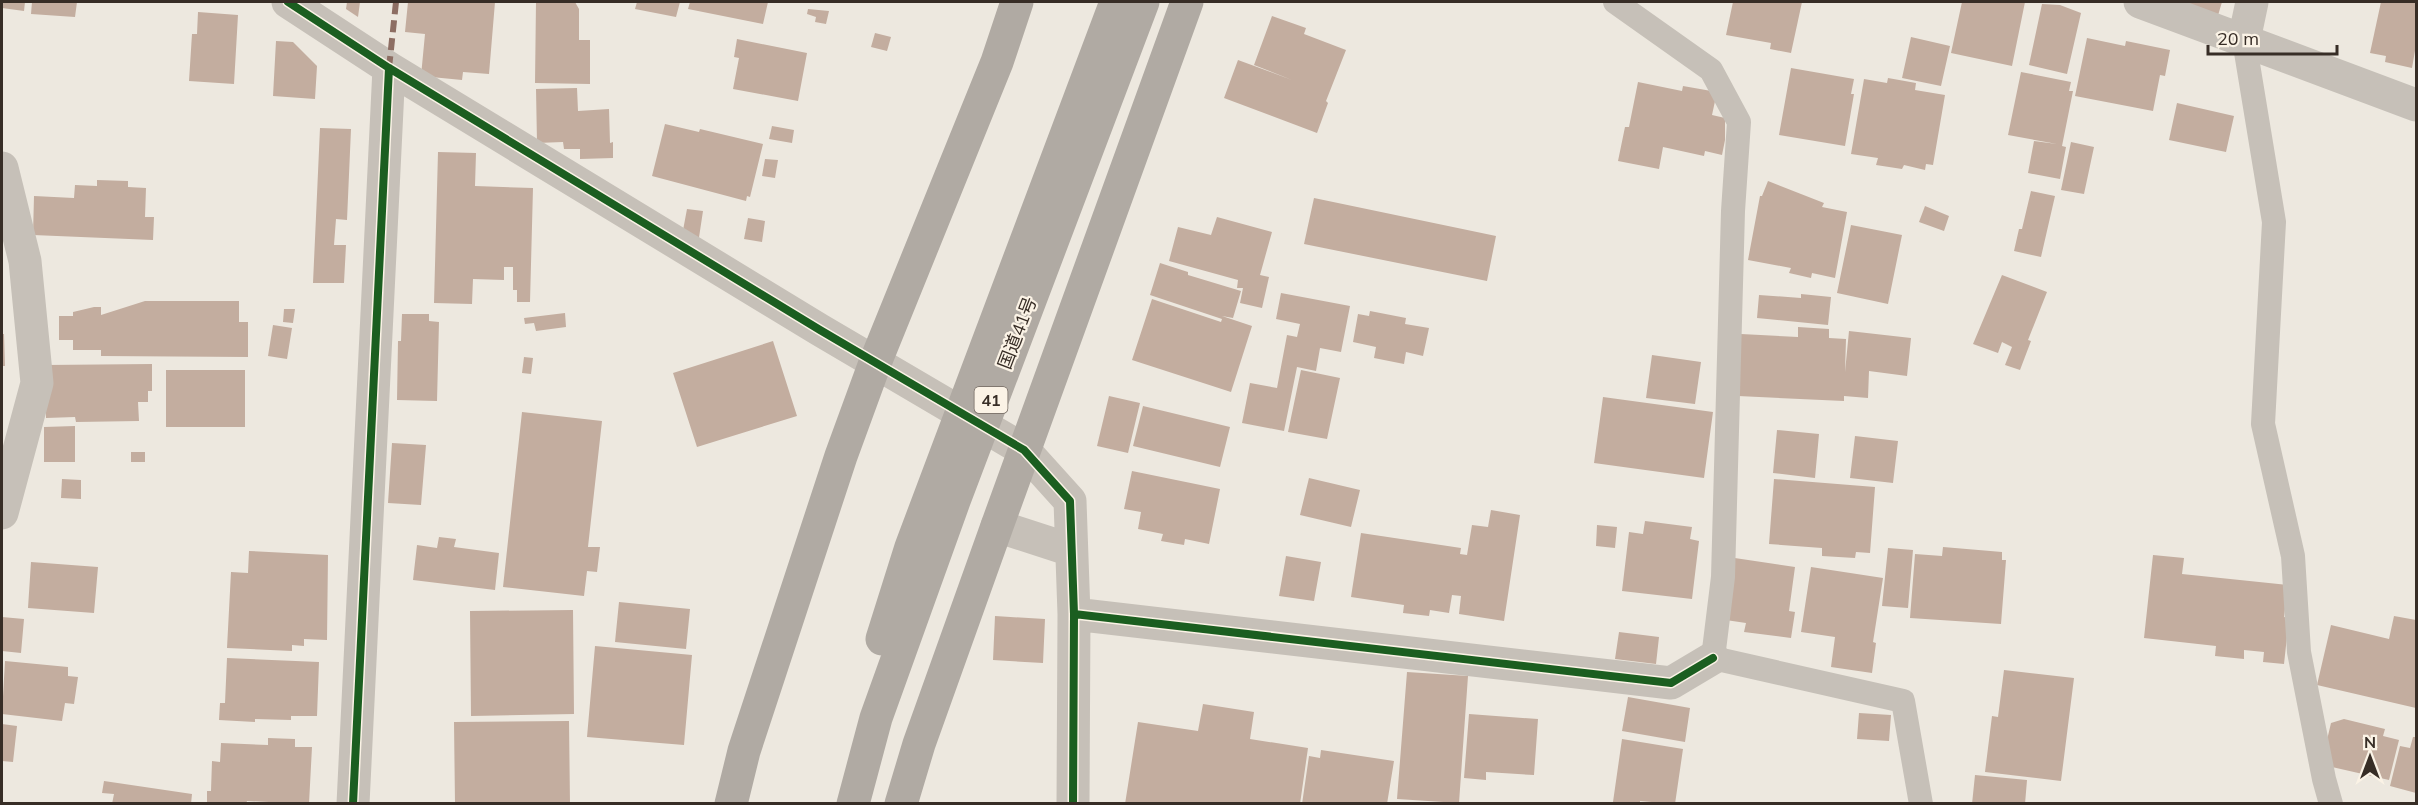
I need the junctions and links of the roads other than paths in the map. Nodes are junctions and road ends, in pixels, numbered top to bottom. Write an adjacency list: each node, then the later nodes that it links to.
1 (288, 2): 10 (street)
2 (1017, 2): 13 (highway)
3 (1116, 2): 22 (highway, 国道41号 / 41, bridge)
4 (1143, 2): 23 (highway, 国道41号 / 41, bridge)
5 (1187, 2): 14 (highway)
6 (1615, 2): 19 (lane)
7 (2140, 2): 9 (street)
8 (2252, 2): 9 (street)
9 (2244, 40): 11 (street); 27 (lane)
10 (389, 68): 13 (street); 20 (street)
11 (2416, 105)
12 (2, 168): 15 (street)
13 (875, 363): 14 (street); 21 (highway)
14 (1024, 450): 16 (highway); 17 (street)
15 (2, 513)
16 (996, 526): 17 (street); 24 (highway)
17 (1071, 550): 18 (street)
18 (1074, 614): 19 (street); 25 (street)
19 (1713, 658): 26 (lane)
20 (353, 804)
21 (731, 804)
22 (829, 804)
23 (853, 804)
24 (901, 804)
25 (1073, 804)
26 (1921, 804)
27 (2331, 804)

